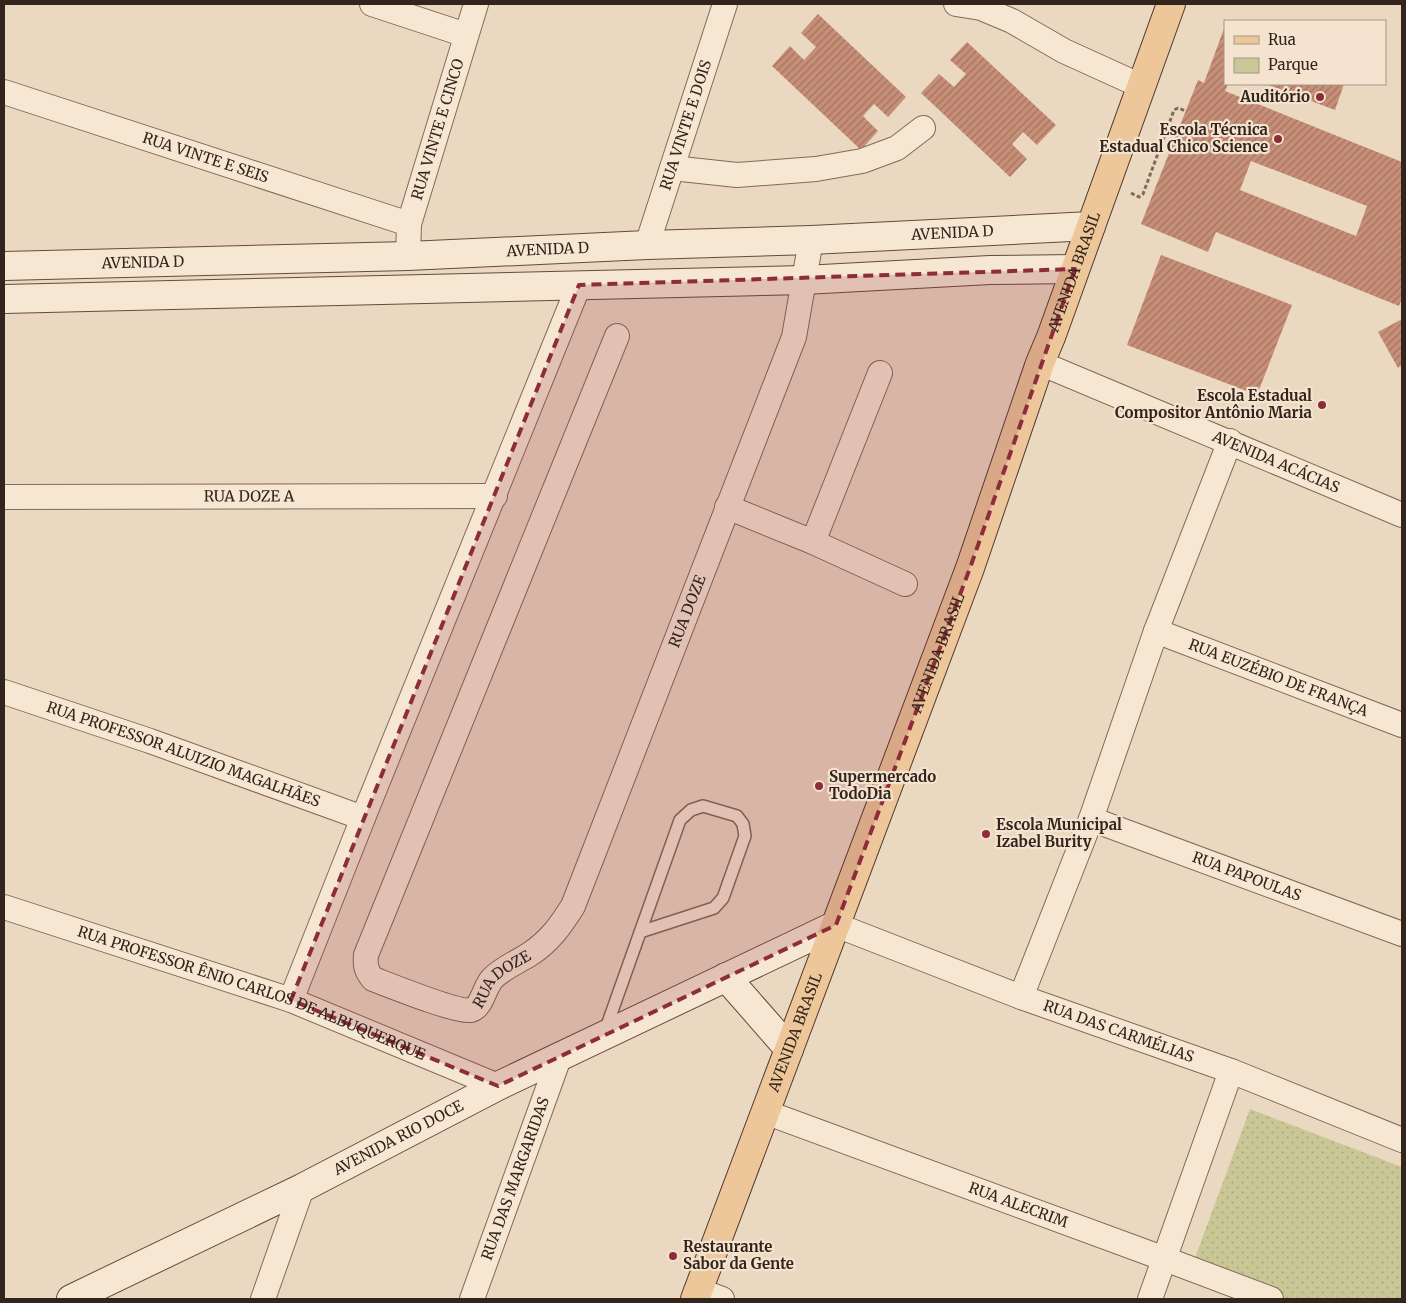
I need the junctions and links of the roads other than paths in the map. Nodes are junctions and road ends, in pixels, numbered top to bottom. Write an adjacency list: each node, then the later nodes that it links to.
1 (372, 4): 6 (street)
2 (476, 4): 6 (street, RUA VINTE E CINCO)
3 (725, 4): 10 (street, RUA VINTE E DOIS)
4 (956, 4): 7 (street)
5 (1171, 4): 7 (main road, AVENIDA BRASIL)
6 (466, 35): 11 (street, RUA VINTE E CINCO)
7 (1141, 86): 12 (main road, AVENIDA BRASIL)
8 (4, 92): 11 (street, RUA VINTE E SEIS)
9 (924, 128): 10 (street)
10 (672, 168): 14 (street, RUA VINTE E DOIS)
11 (409, 224): 15 (street, RUA VINTE E CINCO)
12 (1091, 226): 13 (street, AVENIDA D); 17 (main road, AVENIDA BRASIL)
13 (811, 240): 14 (street, AVENIDA D); 18 (street, RUA DOZE)
14 (647, 245): 15 (street, AVENIDA D)
15 (408, 256): 16 (street, AVENIDA D)
16 (4, 266)
17 (1075, 269): 18 (street); 22 (main road, AVENIDA BRASIL)
18 (804, 280): 19 (street); 27 (street, RUA DOZE)
19 (579, 285): 20 (street); 25 (street)
20 (4, 299)
21 (617, 336): 27 (street, RUA DOZE)
22 (1040, 363): 24 (street, AVENIDA ACÁCIAS); 37 (main road, AVENIDA BRASIL)
23 (880, 373): 29 (street)
24 (1230, 441): 28 (street, AVENIDA ACÁCIAS); 31 (street)
25 (495, 496): 26 (street, RUA DOZE A); 34 (street)
26 (4, 497)
27 (727, 507): 29 (street)
28 (1402, 515)
29 (813, 542): 30 (street)
30 (904, 584)
31 (1156, 631): 33 (street, RUA EUZÉBIO DE FRANÇA); 35 (street)
32 (4, 692): 34 (street, RUA PROFESSOR ALUIZIO MAGALHÃES)
33 (1402, 725)
34 (363, 818): 42 (street)
35 (1091, 819): 39 (street, RUA PAPOULAS); 41 (street)
36 (4, 907): 42 (street, RUA PROFESSOR ÊNIO CARLOS DE ALBUQUERQUE)
37 (836, 924): 40 (street, AVENIDA RIO DOCE); 41 (street, RUA DAS CARMÉLIAS); 44 (main road, AVENIDA BRASIL)
38 (640, 932): 38 (lane); 43 (lane)
39 (1402, 934)
40 (726, 977): 43 (street, AVENIDA RIO DOCE); 44 (street)
41 (1021, 997): 46 (street, RUA DAS CARMÉLIAS)
42 (291, 1000): 47 (street, RUA PROFESSOR ÊNIO CARLOS DE ALBUQUERQUE)
43 (604, 1035): 45 (street, AVENIDA RIO DOCE)
44 (789, 1049): 48 (main road, AVENIDA BRASIL)
45 (559, 1058): 47 (street, AVENIDA RIO DOCE); 55 (street, RUA DAS MARGARIDAS)
46 (1231, 1071): 49 (street, RUA DAS CARMÉLIAS); 51 (street)
47 (498, 1086): 50 (street, AVENIDA RIO DOCE)
48 (765, 1112): 51 (street, RUA ALECRIM); 52 (main road, AVENIDA BRASIL)
49 (1402, 1140)
50 (302, 1188): 53 (street, AVENIDA RIO DOCE); 54 (street)
51 (1166, 1259): 56 (street); 57 (street, RUA ALECRIM)
52 (705, 1296)
53 (71, 1299)
54 (263, 1299)
55 (472, 1299)
56 (1150, 1299)
57 (1271, 1299)

